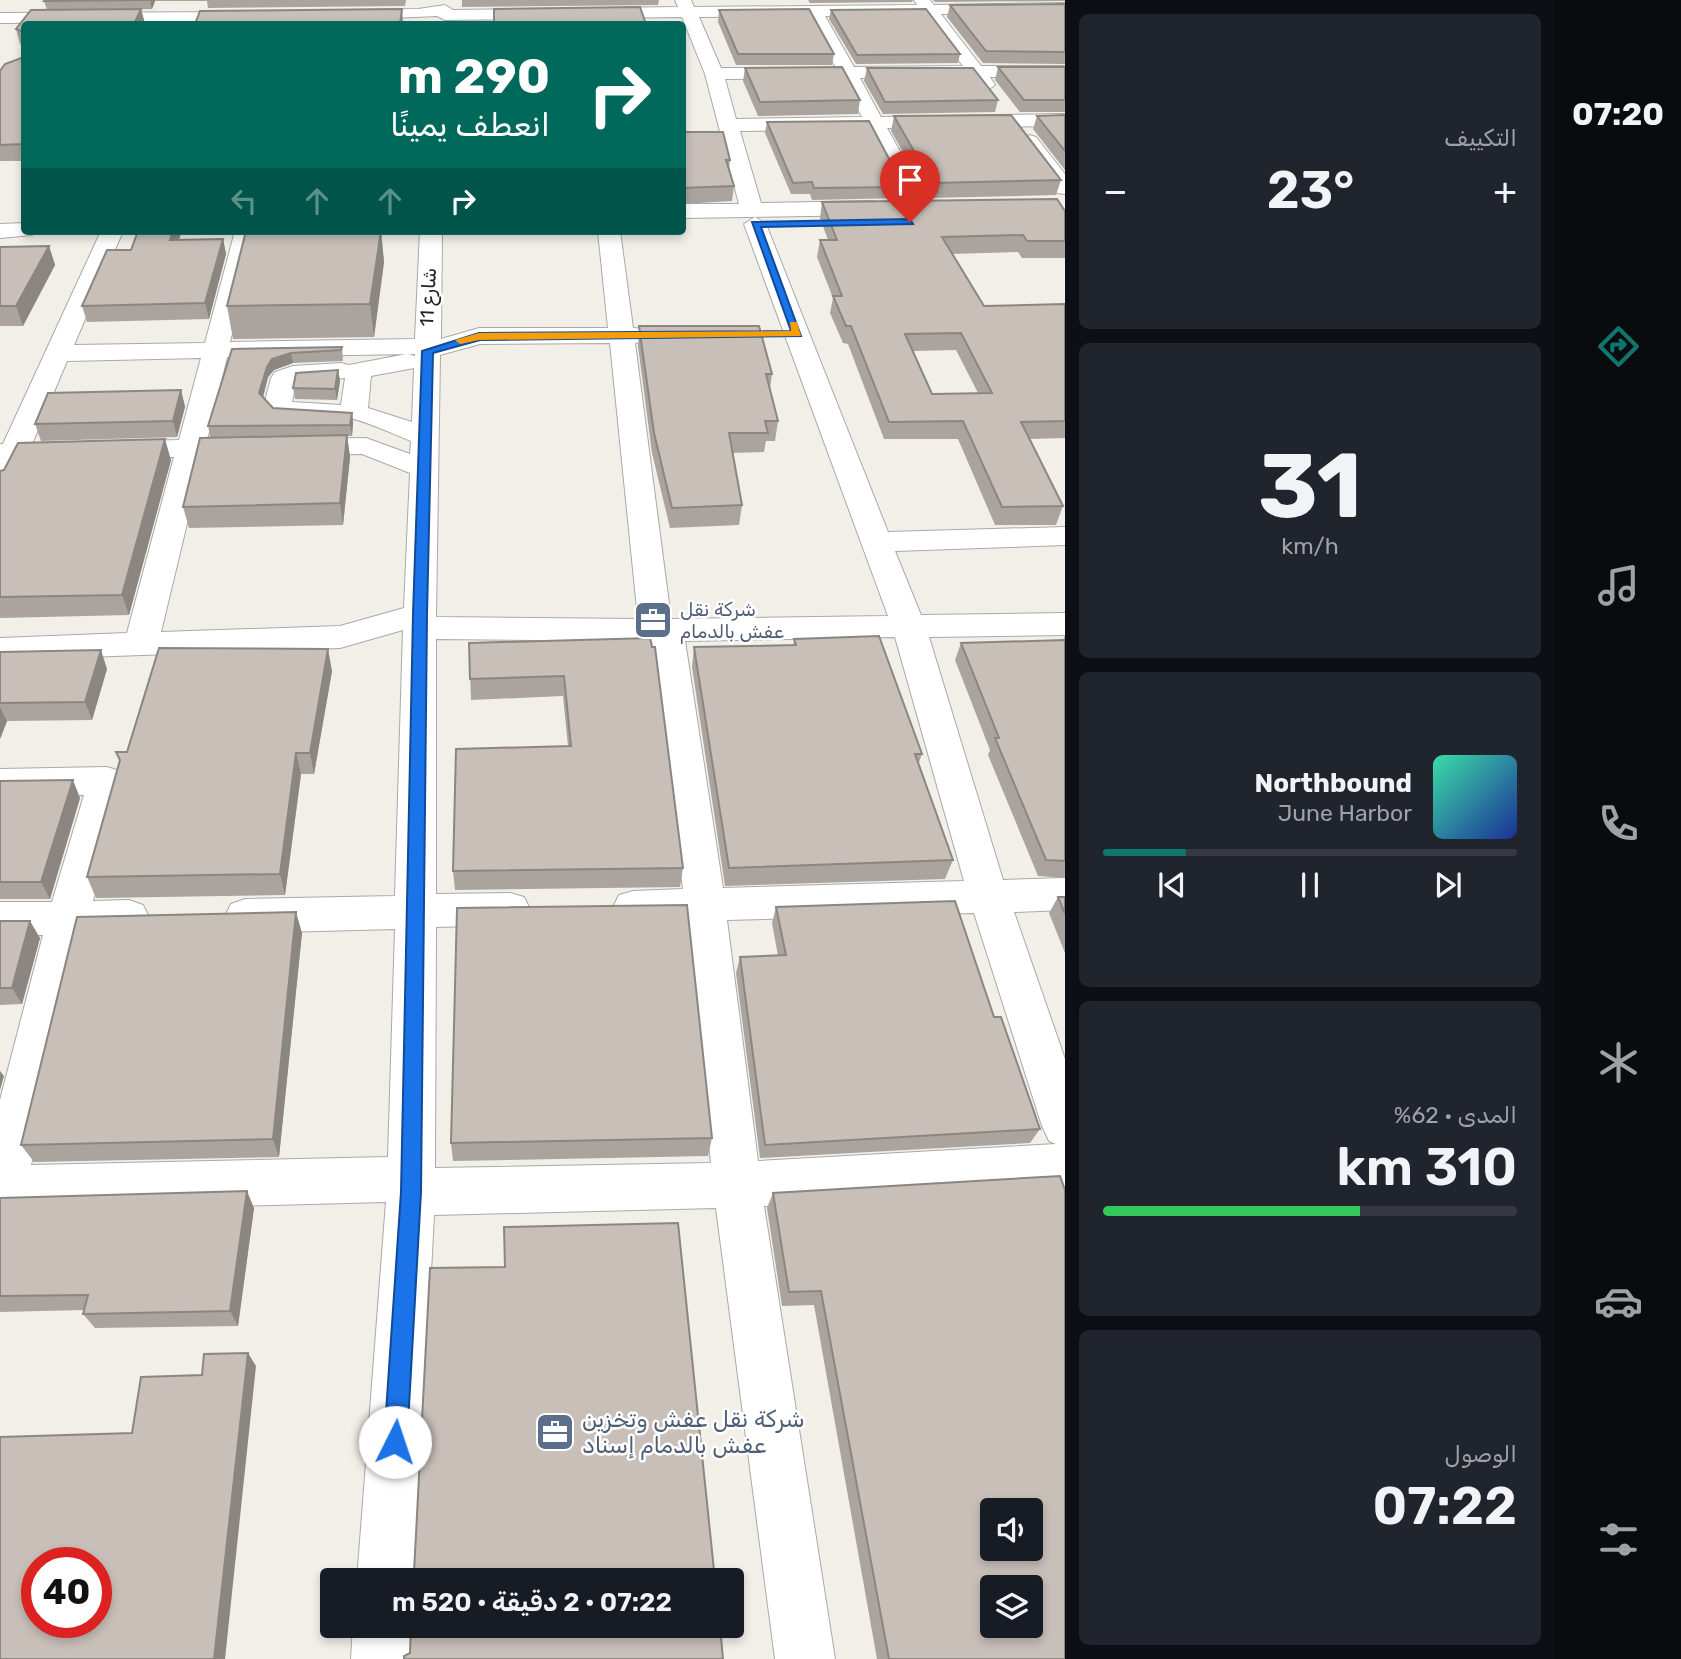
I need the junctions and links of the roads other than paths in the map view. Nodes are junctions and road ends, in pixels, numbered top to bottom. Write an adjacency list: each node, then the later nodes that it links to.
1 (34, 0): 10 (street)
2 (170, 0): 11 (street)
3 (925, 5): 5 (street); 6 (street); 14 (street)
4 (685, 6): 5 (street); 7 (street); 17 (street)
5 (810, 7): 16 (street)
6 (1060, 8)
7 (445, 12): 8 (street)
8 (337, 16)
9 (265, 17): 13 (street)
10 (22, 18): 11 (street); 12 (street)
11 (161, 19): 13 (street)
12 (0, 20)
13 (200, 21)
14 (975, 71): 15 (street); 16 (street); 19 (street)
15 (1065, 71)
16 (846, 73): 17 (street); 20 (street)
17 (714, 74): 21 (street)
18 (1065, 120): 19 (street)
19 (1014, 121): 20 (street); 22 (street)
20 (873, 123): 21 (street); 24 (street)
21 (728, 125): 25 (street)
22 (1060, 200)
23 (686, 211): 25 (street)
24 (917, 216): 25 (street); 25 (street)
25 (754, 217): 28 (street); 47 (street)
26 (21, 218): 27 (street)
27 (0, 219)
28 (686, 225)
29 (21, 230): 30 (street)
30 (0, 231)
31 (110, 235): 39 (street)
32 (245, 235): 37 (street)
33 (431, 235): 38 (street, شارع 11)
34 (610, 235): 35 (street)
35 (623, 335): 36 (street); 38 (street); 51 (street)
36 (677, 335)
37 (215, 349): 38 (street); 39 (street); 42 (street)
38 (427, 352): 40 (street); 44 (street, شارع 11)
39 (59, 353): 43 (street)
40 (359, 370): 41 (street); 41 (street)
41 (354, 412): 44 (street)
42 (192, 448): 43 (street); 44 (street); 52 (street)
43 (7, 453): 45 (street)
44 (425, 453): 48 (street, شارع 11)
45 (0, 483)
46 (1065, 536): 47 (street)
47 (876, 542): 50 (street)
48 (420, 621): 51 (street); 52 (street); 60 (street, شارع 11)
49 (1065, 624): 50 (street)
50 (909, 627): 51 (street); 56 (street)
51 (661, 629): 57 (street)
52 (141, 644): 53 (street)
53 (0, 649)
54 (0, 783): 63 (street)
55 (1065, 894): 56 (street)
56 (988, 895): 57 (street); 65 (street)
57 (705, 906): 58 (street); 67 (street)
58 (595, 907)
59 (541, 908): 60 (street)
60 (417, 910): 62 (street); 68 (street, شارع 11)
61 (164, 917): 63 (street)
62 (205, 917)
63 (68, 918): 64 (street); 69 (street)
64 (0, 919)
65 (1065, 1126)
66 (1065, 1166): 67 (street)
67 (737, 1185): 68 (street); 73 (street)
68 (411, 1186): 69 (street); 70 (street, شارع 11)
69 (0, 1190)
70 (387, 1568)
71 (382, 1638): 72 (street)
72 (381, 1659)
73 (805, 1659)

